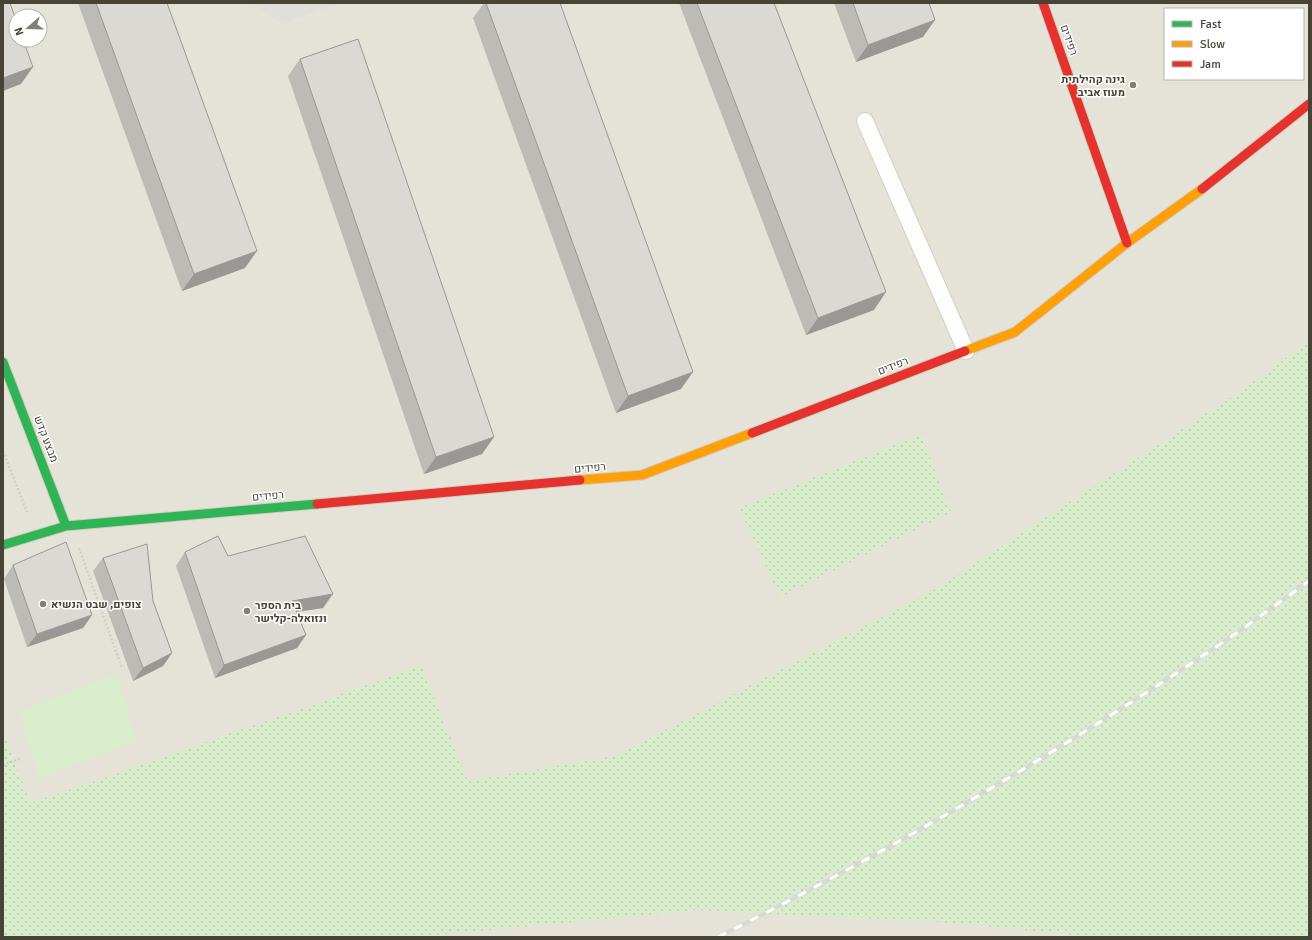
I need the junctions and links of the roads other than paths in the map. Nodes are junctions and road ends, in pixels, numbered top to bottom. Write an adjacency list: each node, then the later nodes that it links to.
1 (1043, 3): 4 (street, רפידים)
2 (1309, 104): 4 (street, רפידים)
3 (865, 121): 5 (lane)
4 (1127, 244): 5 (street, רפידים)
5 (966, 352): 7 (street, רפידים)
6 (3, 362): 7 (street, מבצע קדש)
7 (66, 526): 8 (street, רפידים)
8 (3, 545)

